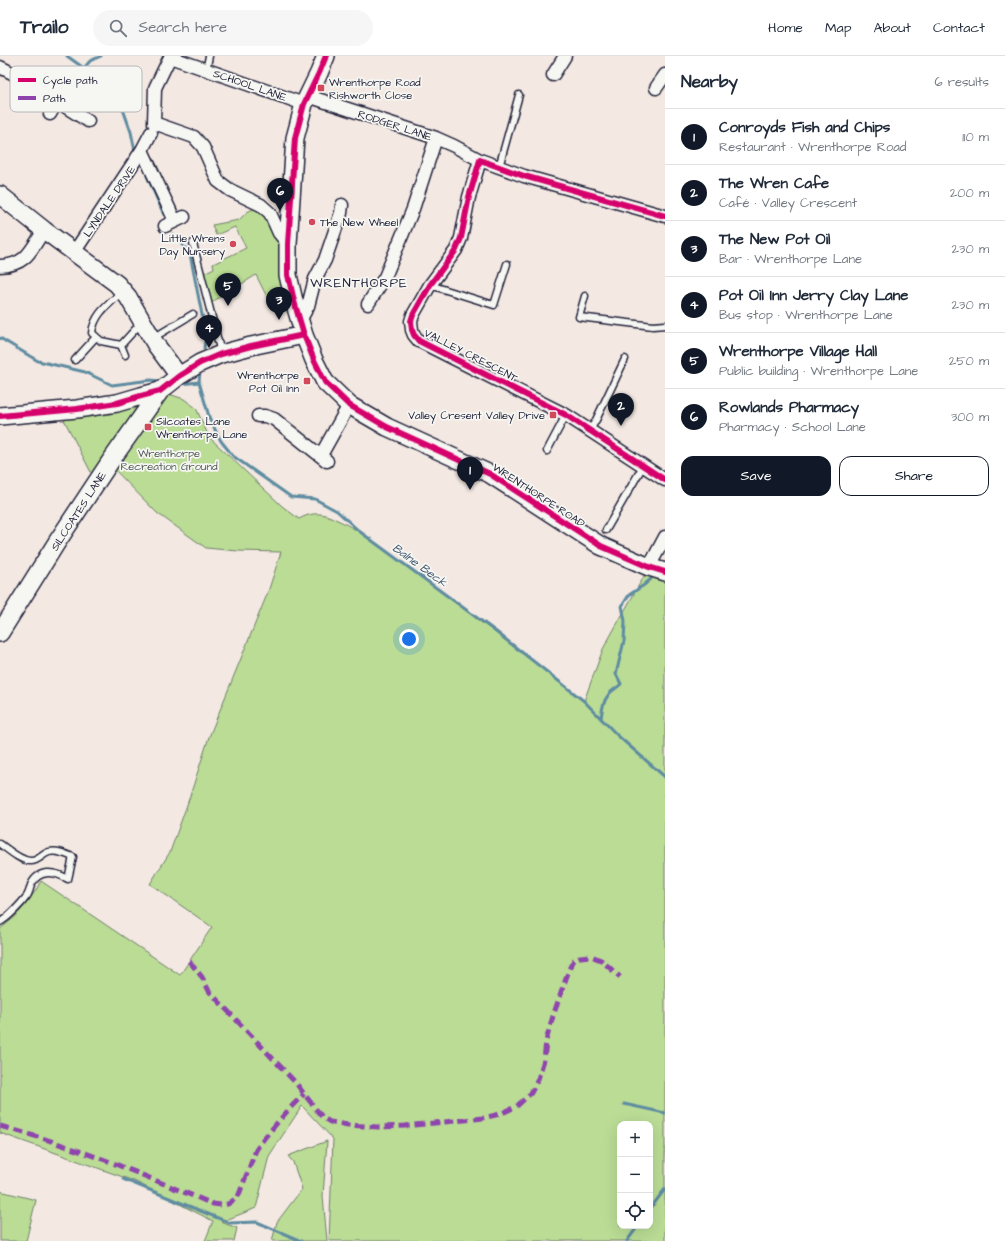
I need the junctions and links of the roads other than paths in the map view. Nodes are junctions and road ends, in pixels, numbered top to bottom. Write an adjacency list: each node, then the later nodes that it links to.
1 (170, 56): 6 (street, SCHOOL LANE); 24 (street, SCHOOL LANE)
2 (209, 56): 6 (lane)
3 (326, 56): 10 (street, WRENTHORPE ROAD)
4 (565, 56): 8 (street)
5 (0, 67): 7 (street)
6 (206, 71): 10 (street, SCHOOL LANE)
7 (10, 72)
8 (553, 75)
9 (519, 95): 17 (lane)
10 (306, 100): 14 (street, RODGER LANE); 24 (street, WRENTHORPE ROAD)
11 (73, 112): 12 (street)
12 (88, 121)
13 (151, 133): 15 (street, LYNDALE DRIVE)
14 (436, 138): 16 (street, RODGER LANE); 31 (street)
15 (142, 150): 21 (street, LYNDALE DRIVE); 25 (street, LYNDALE DRIVE)
16 (480, 160): 17 (street); 28 (street, VALLEY CRESCENT)
17 (499, 167): 20 (street)
18 (0, 195): 22 (street)
19 (342, 205): 35 (street)
20 (665, 216)
21 (175, 221)
22 (44, 230): 25 (street); 27 (street)
23 (192, 243): 39 (lane)
24 (288, 244): 35 (street, WRENTHORPE ROAD)
25 (75, 251): 29 (street)
26 (507, 264): 28 (lane)
27 (0, 266)
28 (430, 285): 46 (street, VALLEY CRESCENT)
29 (123, 291): 33 (street); 36 (lane)
30 (585, 296): 34 (lane)
31 (368, 304)
32 (193, 314): 37 (lane)
33 (142, 323): 37 (street); 38 (lane)
34 (665, 325)
35 (302, 328): 39 (street); 45 (street, WRENTHORPE ROAD)
36 (96, 337): 38 (lane); 42 (lane)
37 (152, 339): 43 (street)
38 (121, 345): 40 (lane)
39 (221, 354): 43 (street)
40 (125, 355)
41 (625, 359): 49 (lane)
42 (75, 360)
43 (179, 376): 44 (street)
44 (160, 390): 47 (street); 57 (street, SILCOATES LANE)
45 (348, 405): 48 (street); 55 (street, WRENTHORPE ROAD)
46 (566, 414): 49 (street, VALLEY CRESCENT); 50 (lane)
47 (0, 416)
48 (258, 416)
49 (590, 430): 51 (street, VALLEY CRESCENT)
50 (547, 451)
51 (644, 466): 52 (street, VALLEY CRESCENT); 53 (lane)
52 (665, 480)
53 (606, 530)
54 (665, 537): 55 (street)
55 (649, 567): 56 (street, WRENTHORPE ROAD)
56 (665, 572)
57 (0, 633)
58 (0, 844): 59 (lane)
59 (0, 922)

